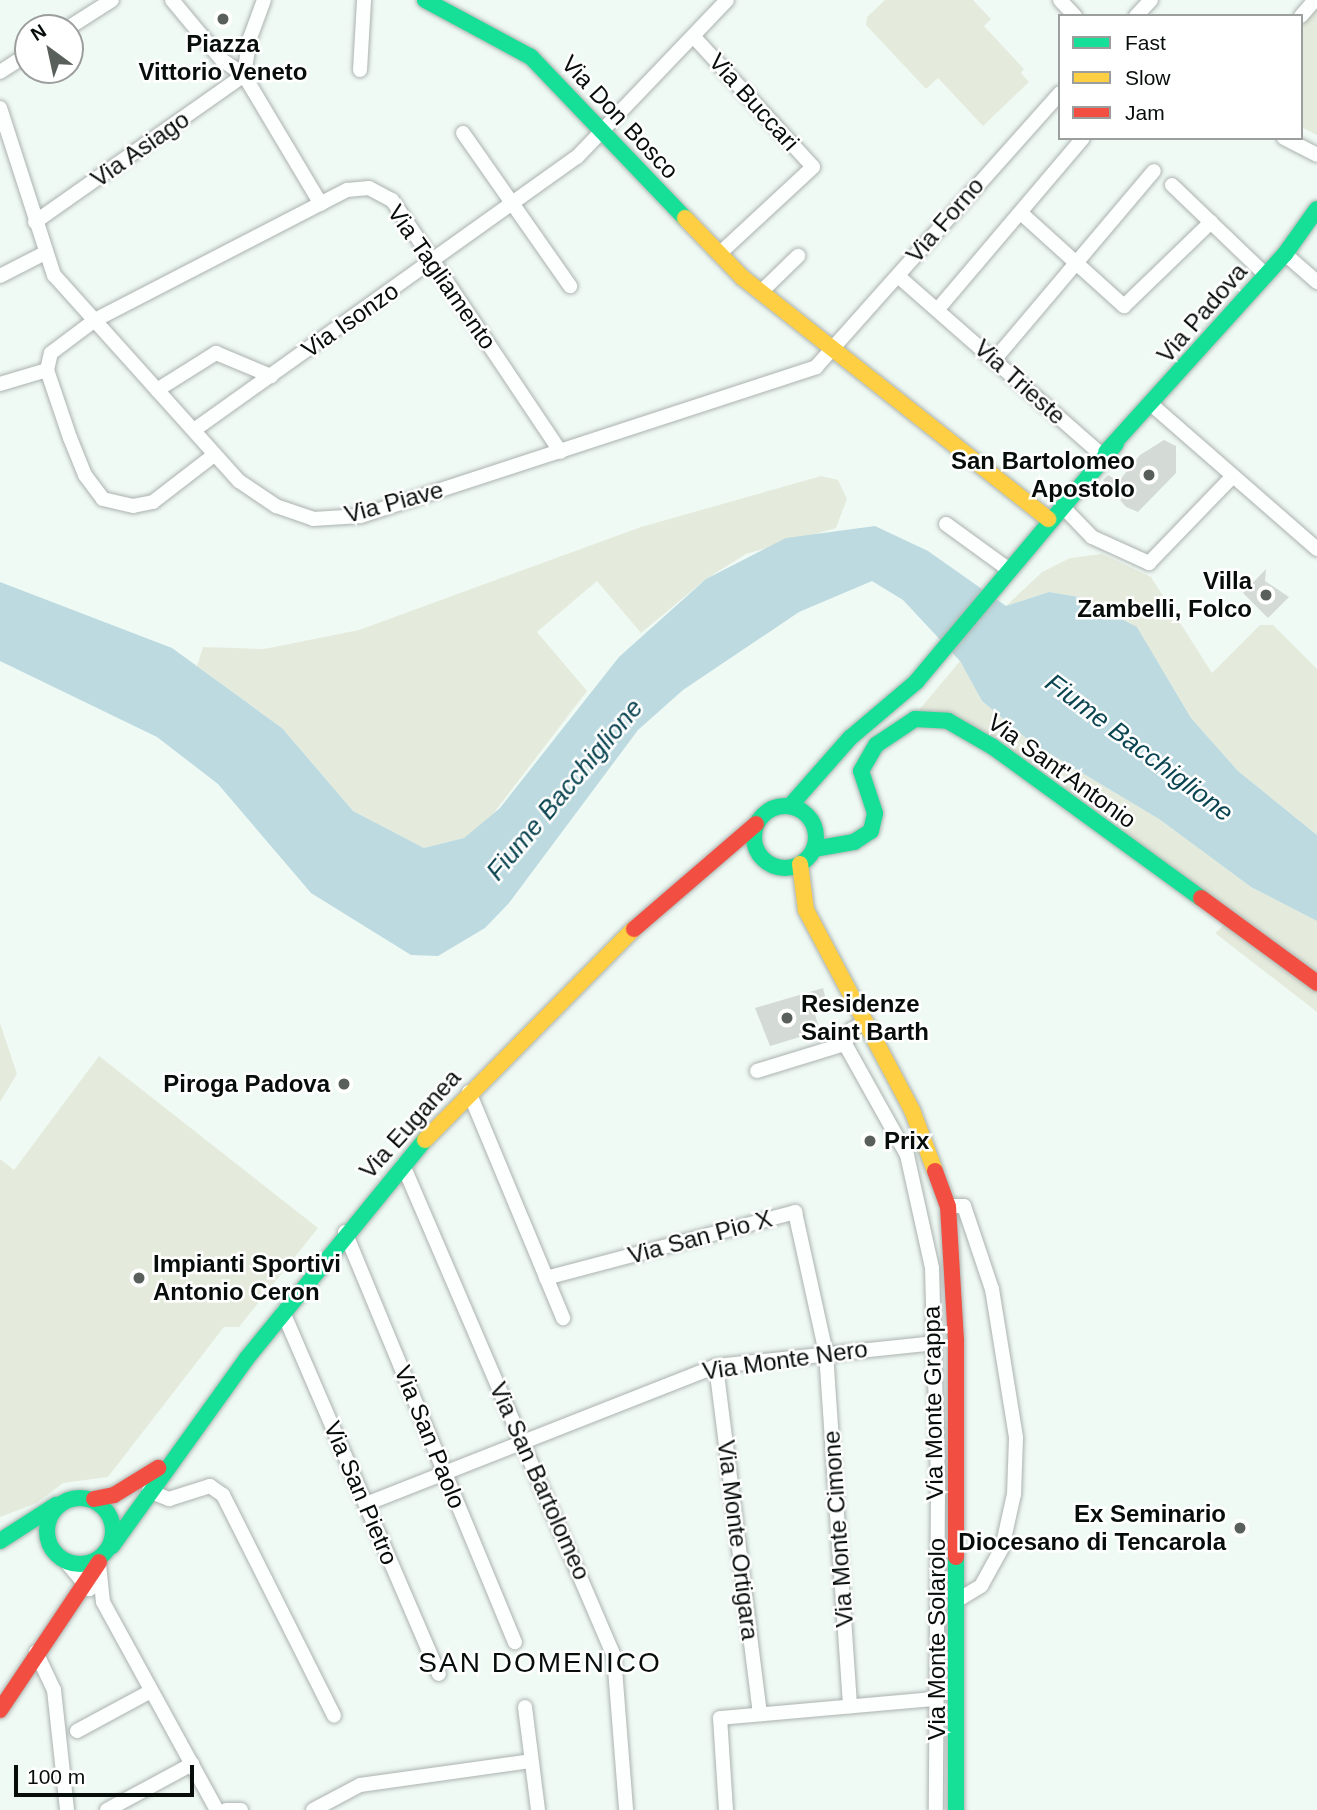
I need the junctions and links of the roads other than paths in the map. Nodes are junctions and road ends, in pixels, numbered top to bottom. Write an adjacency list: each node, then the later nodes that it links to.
1 (112, 0): 11 (street)
2 (172, 0): 14 (street)
3 (264, 0): 14 (street)
4 (364, 0): 13 (street)
5 (425, 0): 17 (street, Via Don Bosco)
6 (1060, 0): 9 (street)
7 (1315, 0): 10 (street)
8 (725, 1): 12 (street, Via Isonzo)
9 (1073, 14)
10 (1303, 14)
11 (84, 18)
12 (694, 37): 17 (street, Via Isonzo); 31 (street, Via Buccari)
13 (360, 70)
14 (244, 75): 25 (street); 28 (street, Via Asiago)
15 (1058, 95): 38 (street, Via Forno)
16 (0, 108): 28 (street, Via Piave)
17 (604, 132): 24 (street, Via Isonzo); 31 (street, Via Don Bosco)
18 (463, 133): 24 (street)
19 (1081, 140): 27 (street)
20 (1288, 140): 21 (street)
21 (1317, 155)
22 (1154, 170): 35 (street)
23 (1172, 185): 29 (street)
24 (514, 202): 34 (street, Via Isonzo); 40 (street)
25 (321, 204): 34 (street, Via Tagliamento); 43 (street, Via Tagliamento)
26 (1317, 209): 32 (street, Via Padova)
27 (1021, 213): 35 (street); 42 (street)
28 (36, 222): 30 (street, Via Piave)
29 (1211, 222): 35 (street); 36 (street)
30 (45, 253): 37 (street); 43 (street, Via Piave)
31 (720, 253): 41 (street, Via Don Bosco)
32 (1284, 254): 36 (street, Via Padova); 39 (street)
33 (798, 256): 41 (street)
34 (434, 261): 47 (street, Via Isonzo); 53 (street, Via Tagliamento)
35 (1076, 265): 45 (street)
36 (1266, 275): 50 (street, Via Padova)
37 (0, 276)
38 (898, 276): 42 (street, Via Trieste); 44 (street, Via Forno)
39 (1317, 282)
40 (570, 286)
41 (761, 292): 44 (street, Via Don Bosco)
42 (938, 309): 45 (street, Via Trieste)
43 (95, 320): 46 (street, Via Tagliamento); 49 (street, Via Piave)
44 (833, 350): 53 (street, Via Piave); 58 (street, Via Don Bosco)
45 (995, 359): 55 (street, Via Trieste)
46 (47, 370): 48 (street); 54 (street)
47 (271, 376): 49 (street); 51 (street, Via Isonzo)
48 (0, 384)
49 (157, 390): 51 (street, Via Piave)
50 (1152, 405): 52 (street, Via Padova); 56 (street)
51 (194, 430): 54 (street, Via Piave)
52 (1116, 444): 55 (street, Via Padova); 57 (street, Via Padova)
53 (561, 452): 54 (street, Via Piave)
54 (215, 455)
55 (1102, 455): 58 (street, Via Padova)
56 (1232, 477): 57 (street); 60 (street)
57 (1065, 509): 61 (street, Via Padova)
58 (1048, 519): 61 (street, Via Padova)
59 (946, 524): 61 (street)
60 (1317, 549)
61 (1008, 570): 62 (street, Via Euganea)
62 (825, 771): 63 (street, Via Euganea); 65 (street, Via Euganea)
63 (790, 806): 64 (street, Via Euganea); 65 (street)
64 (756, 824): 68 (street); 69 (street, Via Euganea)
65 (815, 827): 66 (street); 67 (street, Via Euganea)
66 (840, 846): 67 (street, Via Sant'Antonio); 72 (street, Via Sant'Antonio)
67 (814, 849): 70 (street)
68 (768, 863): 69 (street, Via Euganea); 70 (street, Via Euganea); 71 (street, Via Monte Grappa)
69 (709, 864): 78 (street, Via Euganea)
70 (800, 864): 71 (street, Via Monte Grappa)
71 (806, 911): 73 (street, Via Monte Grappa)
72 (1317, 983)
73 (866, 1022): 74 (street); 75 (street, Via Monte Grappa)
74 (845, 1044): 76 (street, Via Monte Grappa); 77 (street)
75 (877, 1044): 76 (street); 80 (street, Via Monte Grappa)
76 (855, 1057): 85 (street, Via Monte Grappa)
77 (757, 1071)
78 (469, 1092): 79 (street, Via Euganea); 82 (street)
79 (403, 1165): 81 (street, Via Euganea); 88 (street, Via San Bartolomeo)
80 (947, 1206): 91 (street, Via Monte Grappa); 102 (street)
81 (345, 1231): 83 (street, Via Euganea); 92 (street, Via San Paolo)
82 (546, 1278): 84 (street); 86 (street, Via San Pio X)
83 (283, 1312): 89 (street, Via Euganea); 95 (street, Via San Pietro)
84 (563, 1318)
85 (936, 1343): 86 (street, Via Monte Nero); 90 (street, Via Monte Solarolo)
86 (826, 1353): 87 (street, Via Monte Nero); 112 (street, Via Monte Cimone)
87 (716, 1366): 88 (street, Via Monte Nero); 115 (street, Via Monte Ortigara)
88 (522, 1441): 92 (street, Via Monte Nero); 127 (street, Via San Bartolomeo)
89 (179, 1447): 93 (street, Via Euganea); 94 (street, Via Euganea)
90 (938, 1464): 91 (street); 105 (street, Via Monte Solarolo)
91 (957, 1464): 102 (street, Via Monte Grappa)
92 (445, 1472): 95 (street, Via Monte Nero); 107 (street, Via San Paolo)
93 (149, 1491): 98 (street, Via Euganea); 116 (street)
94 (94, 1499): 96 (street, Via Euganea); 98 (street)
95 (366, 1504): 109 (street, Via San Pietro)
96 (55, 1505): 97 (street); 99 (street, Via Euganea)
97 (0, 1541): 99 (street)
98 (112, 1546): 100 (street, Via Euganea)
99 (61, 1556): 100 (street); 101 (street); 106 (street, Via Euganea)
100 (99, 1562): 101 (street, Via Euganea); 103 (street)
101 (84, 1584): 103 (street); 106 (street, Via Euganea)
102 (958, 1600): 104 (street, Via Monte Grappa)
103 (103, 1602): 106 (street); 110 (street)
104 (958, 1631): 105 (street); 130 (street, Via Monte Grappa)
105 (935, 1632): 111 (street, Via Monte Solarolo)
106 (47, 1634): 108 (street, Via Euganea)
107 (515, 1642)
108 (36, 1653): 114 (street, Via Euganea); 120 (street)
109 (439, 1674)
110 (151, 1690): 117 (street); 119 (street)
111 (935, 1699): 112 (street); 129 (street, Via Monte Solarolo)
112 (850, 1706): 115 (street)
113 (525, 1707): 118 (street)
114 (0, 1710)
115 (760, 1714): 128 (street)
116 (334, 1716)
117 (76, 1731)
118 (530, 1761): 125 (street); 126 (street)
119 (192, 1764): 121 (street); 122 (street)
120 (67, 1810)
121 (107, 1810)
122 (217, 1810)
123 (226, 1810): 124 (street)
124 (241, 1810)
125 (313, 1810)
126 (538, 1810)
127 (626, 1810)
128 (726, 1810)
129 (936, 1810)
130 (956, 1810)

